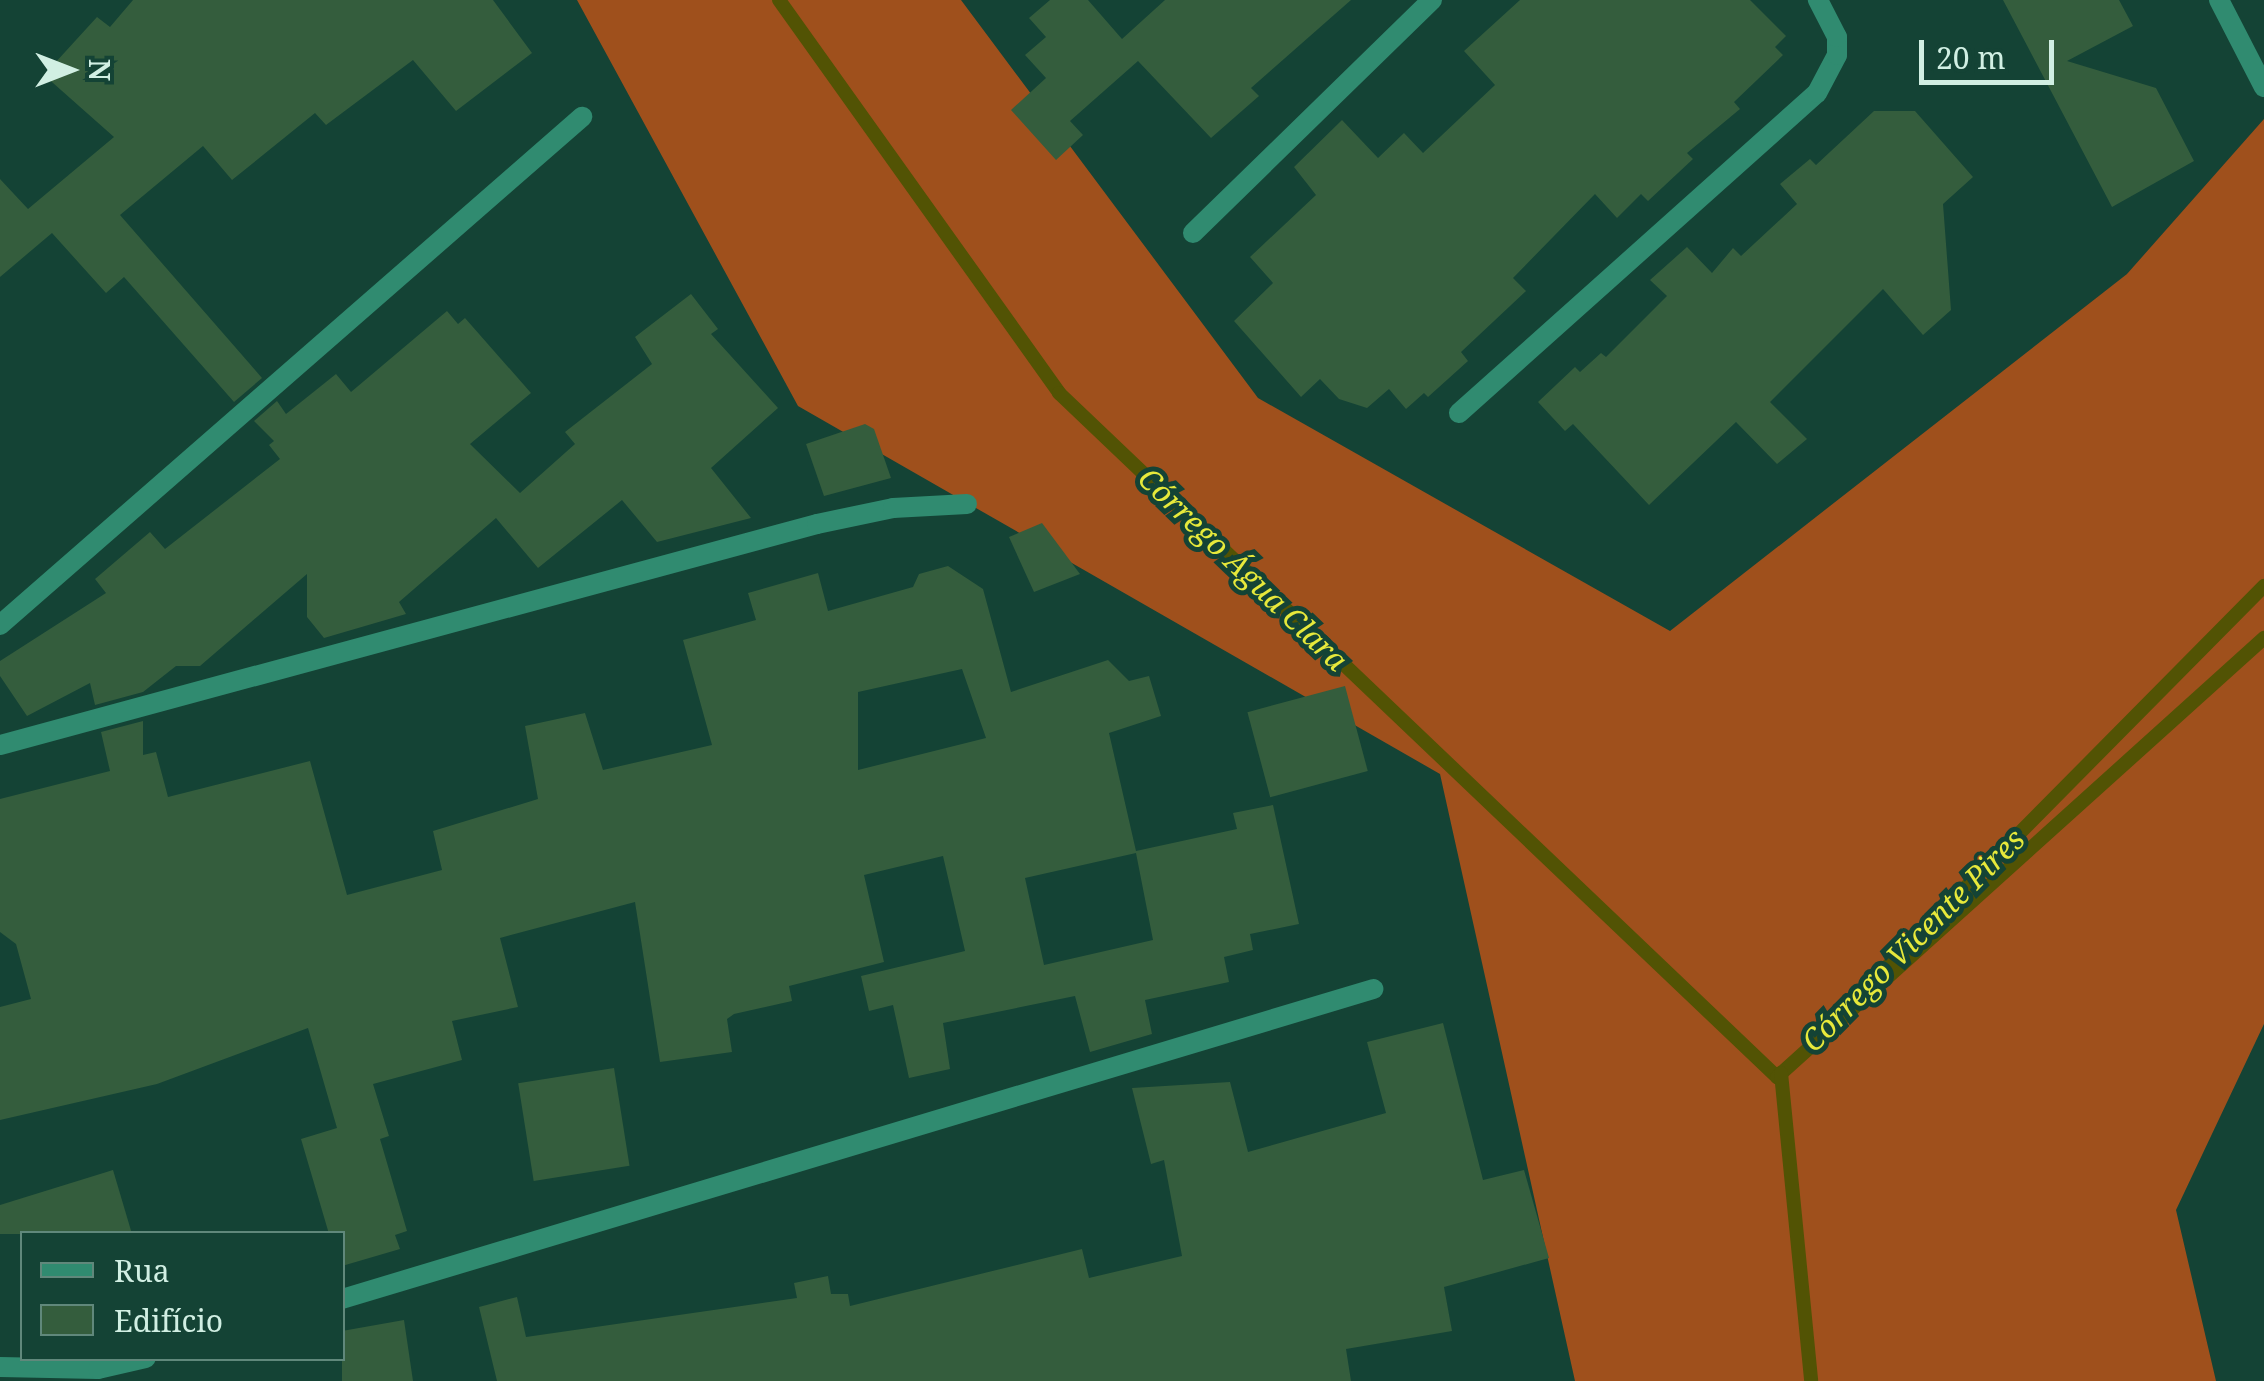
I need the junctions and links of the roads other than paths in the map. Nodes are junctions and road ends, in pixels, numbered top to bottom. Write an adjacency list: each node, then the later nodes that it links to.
1 (1432, 0): 6 (street)
2 (1818, 0): 7 (street)
3 (2219, 0): 4 (street)
4 (2264, 86)
5 (582, 117): 9 (street)
6 (1194, 233)
7 (1459, 413)
8 (967, 504): 10 (street)
9 (0, 625)
10 (0, 745)
11 (1373, 990): 12 (street)
12 (345, 1298)
13 (133, 1361): 14 (street)
14 (0, 1368)

